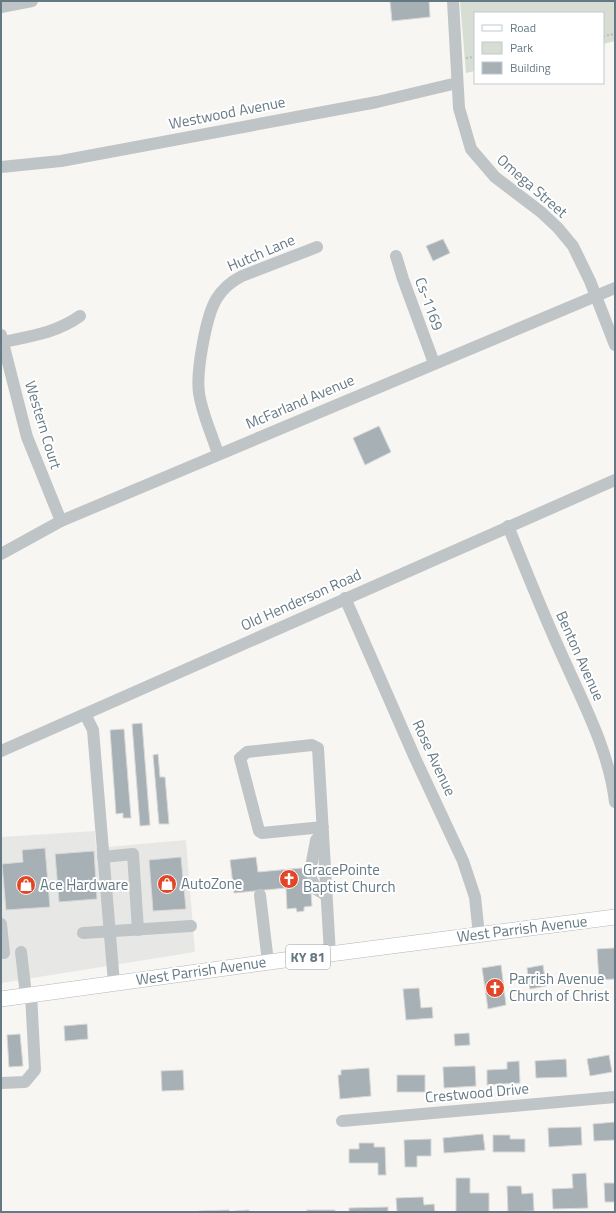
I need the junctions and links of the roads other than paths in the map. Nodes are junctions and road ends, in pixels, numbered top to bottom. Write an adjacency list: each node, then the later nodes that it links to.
1 (32, 1): 3 (street)
2 (452, 1): 4 (street, Omega Street)
3 (1, 7)
4 (457, 83): 5 (street, Westwood Avenue); 9 (street, Omega Street)
5 (1, 167)
6 (317, 247): 14 (street, Hutch Lane)
7 (396, 256): 13 (street, Cs-1169)
8 (615, 288): 9 (street, McFarland Avenue)
9 (594, 297): 12 (street, Omega Street); 13 (street, McFarland Avenue)
10 (80, 316): 11 (street)
11 (2, 338): 16 (street, Western Court)
12 (615, 345)
13 (434, 363): 14 (street, McFarland Avenue)
14 (218, 454): 16 (street, McFarland Avenue)
15 (615, 480): 17 (street, Old Henderson Road)
16 (61, 521): 18 (street, McFarland Avenue)
17 (508, 526): 19 (street, Old Henderson Road); 22 (street, Benton Avenue)
18 (1, 554)
19 (345, 598): 20 (street, Old Henderson Road); 35 (street, Rose Avenue)
20 (85, 714): 21 (street, Old Henderson Road); 24 (street)
21 (1, 751)
22 (615, 802)
23 (323, 830): 23 (street); 25 (street); 28 (street)
24 (103, 856): 32 (street); 33 (street)
25 (311, 867)
26 (312, 880): 28 (street)
27 (260, 895): 39 (street)
28 (326, 895): 38 (street)
29 (615, 917): 35 (main road, West Parrish Avenue / KY 81)
30 (1, 924): 37 (street)
31 (191, 926): 32 (street)
32 (138, 930): 33 (street)
33 (109, 932): 34 (street); 40 (street)
34 (83, 933)
35 (479, 935): 38 (main road, West Parrish Avenue / KY 81)
36 (21, 952): 41 (street)
37 (4, 953)
38 (330, 954): 39 (main road, West Parrish Avenue / KY 81)
39 (268, 962): 40 (main road, West Parrish Avenue / KY 81)
40 (114, 983): 41 (main road, West Parrish Avenue / KY 81)
41 (28, 995): 42 (main road, West Parrish Avenue / KY 81); 43 (street)
42 (1, 1000)
43 (33, 1022): 44 (street); 45 (street)
44 (1, 1075)
45 (1, 1083)
46 (615, 1098): 47 (street, Crestwood Drive)
47 (342, 1121)

